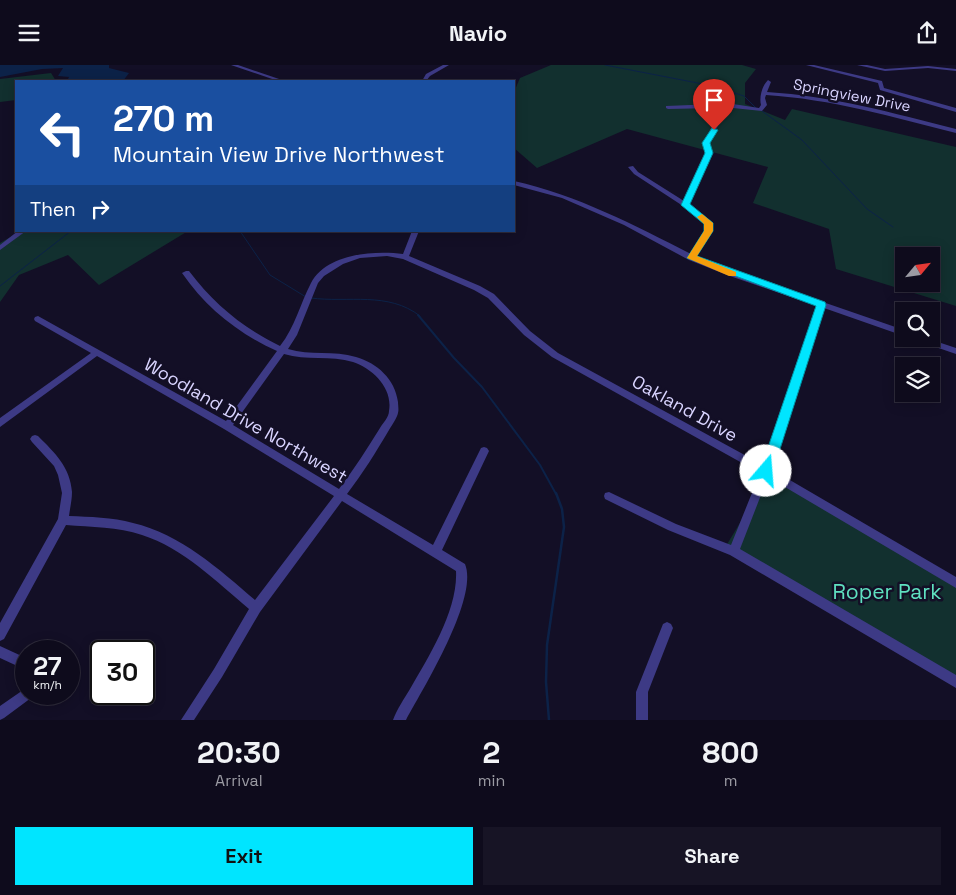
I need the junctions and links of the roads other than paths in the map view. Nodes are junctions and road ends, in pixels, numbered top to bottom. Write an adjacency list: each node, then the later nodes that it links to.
1 (233, 65): 6 (street)
2 (446, 65): 7 (street)
3 (808, 65): 12 (street)
4 (859, 65): 5 (street)
5 (956, 70)
6 (278, 80)
7 (424, 80)
8 (768, 82): 9 (street)
9 (765, 93): 11 (street); 13 (street, Springview Drive)
10 (668, 107): 11 (street)
11 (724, 109): 16 (street)
12 (956, 110)
13 (956, 131)
14 (631, 167): 16 (street)
15 (515, 183): 21 (street)
16 (685, 205): 21 (street)
17 (22, 232): 19 (street)
18 (416, 232): 20 (street)
19 (0, 249)
20 (405, 257): 27 (street, Oakland Drive); 34 (street, Oakland Drive)
21 (692, 258): 23 (street)
22 (186, 273): 27 (street)
23 (821, 305): 25 (street); 34 (street)
24 (38, 319): 29 (street, Woodland Drive Northwest)
25 (895, 330)
26 (940, 346): 28 (street)
27 (282, 351): 31 (street, Oakland Drive); 35 (street)
28 (956, 351)
29 (96, 353): 30 (street); 31 (street, Woodland Drive Northwest)
30 (0, 423)
31 (226, 426): 35 (street, Woodland Drive Northwest)
32 (35, 439): 37 (street)
33 (484, 451): 38 (street)
34 (766, 471): 39 (street); 40 (street, Oakland Drive)
35 (340, 494): 38 (street, Woodland Drive Northwest); 41 (street)
36 (610, 496): 39 (street)
37 (63, 521): 41 (street); 43 (street)
38 (436, 551): 50 (street, Woodland Drive Northwest)
39 (734, 551): 46 (street)
40 (956, 583)
41 (256, 608): 49 (street)
42 (667, 629): 51 (street)
43 (0, 635)
44 (0, 652): 45 (street)
45 (15, 659)
46 (956, 682)
47 (15, 703): 48 (street)
48 (0, 714)
49 (186, 720)
50 (399, 720)
51 (642, 720)

